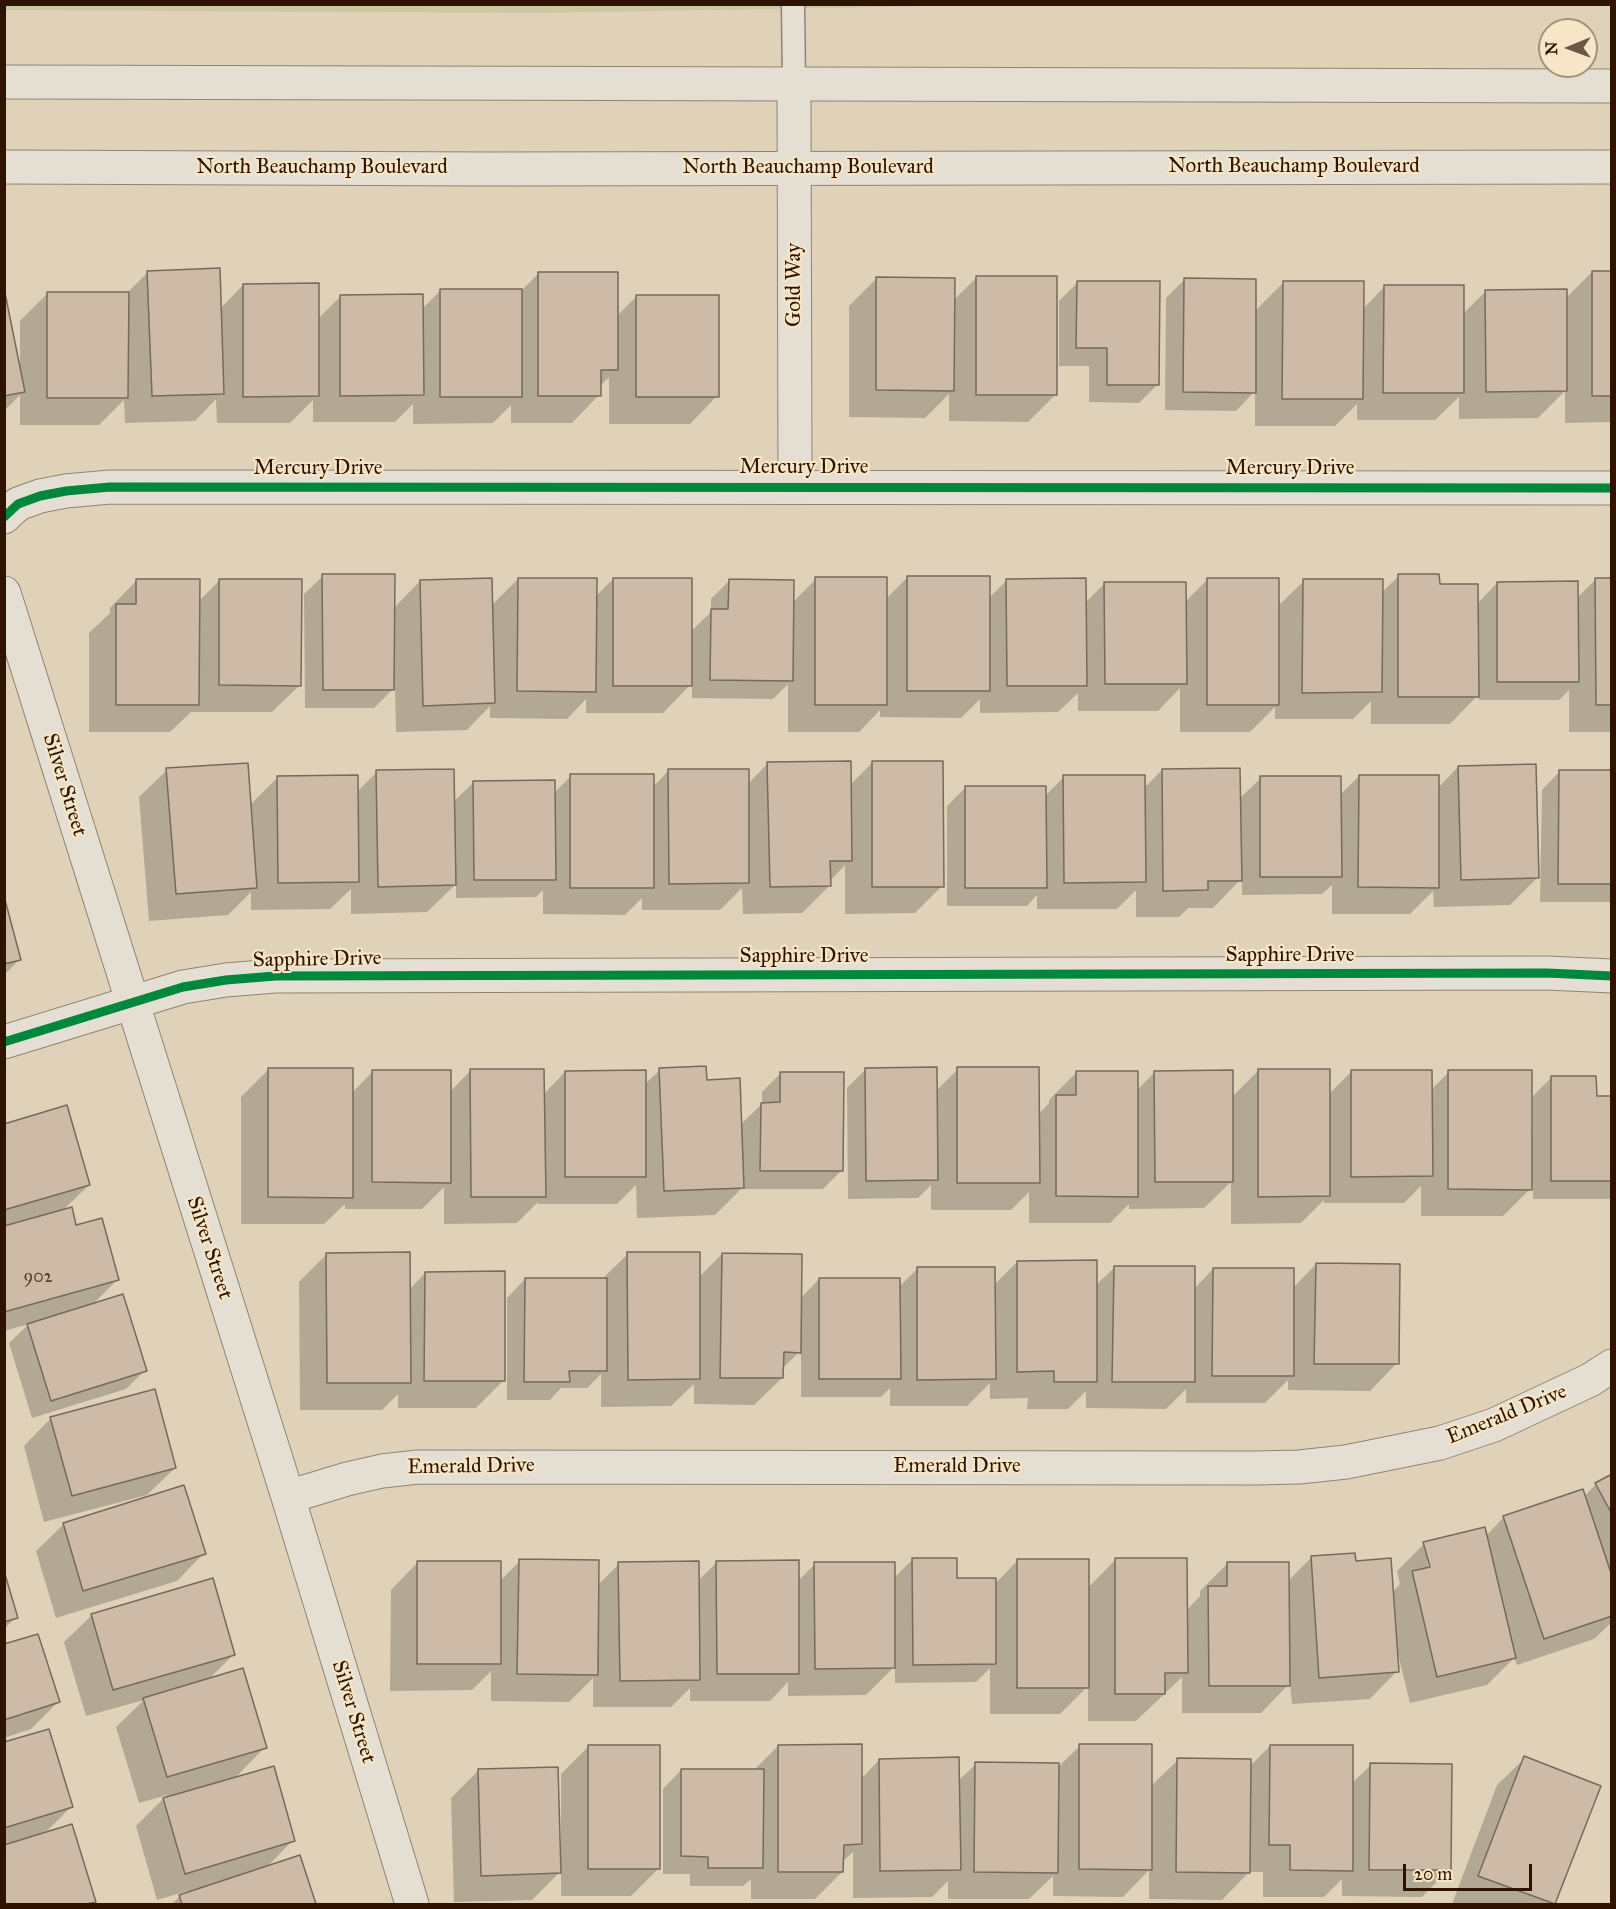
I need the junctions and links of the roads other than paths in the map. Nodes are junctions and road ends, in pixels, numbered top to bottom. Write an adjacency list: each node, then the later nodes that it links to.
1 (793, 4): 3 (lane)
2 (4, 82): 3 (street)
3 (794, 84): 4 (street); 7 (street, Gold Way)
4 (1611, 86)
5 (4, 167): 7 (street, North Beauchamp Boulevard)
6 (1611, 167): 7 (street, North Beauchamp Boulevard)
7 (794, 168): 8 (street, Gold Way)
8 (795, 486): 9 (street, Mercury Drive); 10 (street, Mercury Drive)
9 (1611, 488)
10 (4, 517)
11 (4, 593): 13 (street, Silver Street)
12 (1611, 976): 13 (street, Sapphire Drive)
13 (132, 1002): 14 (street, Sapphire Drive); 16 (street, Silver Street)
14 (4, 1042)
15 (1611, 1366): 16 (street, Emerald Drive)
16 (288, 1497): 17 (street, Silver Street)
17 (412, 1905)

